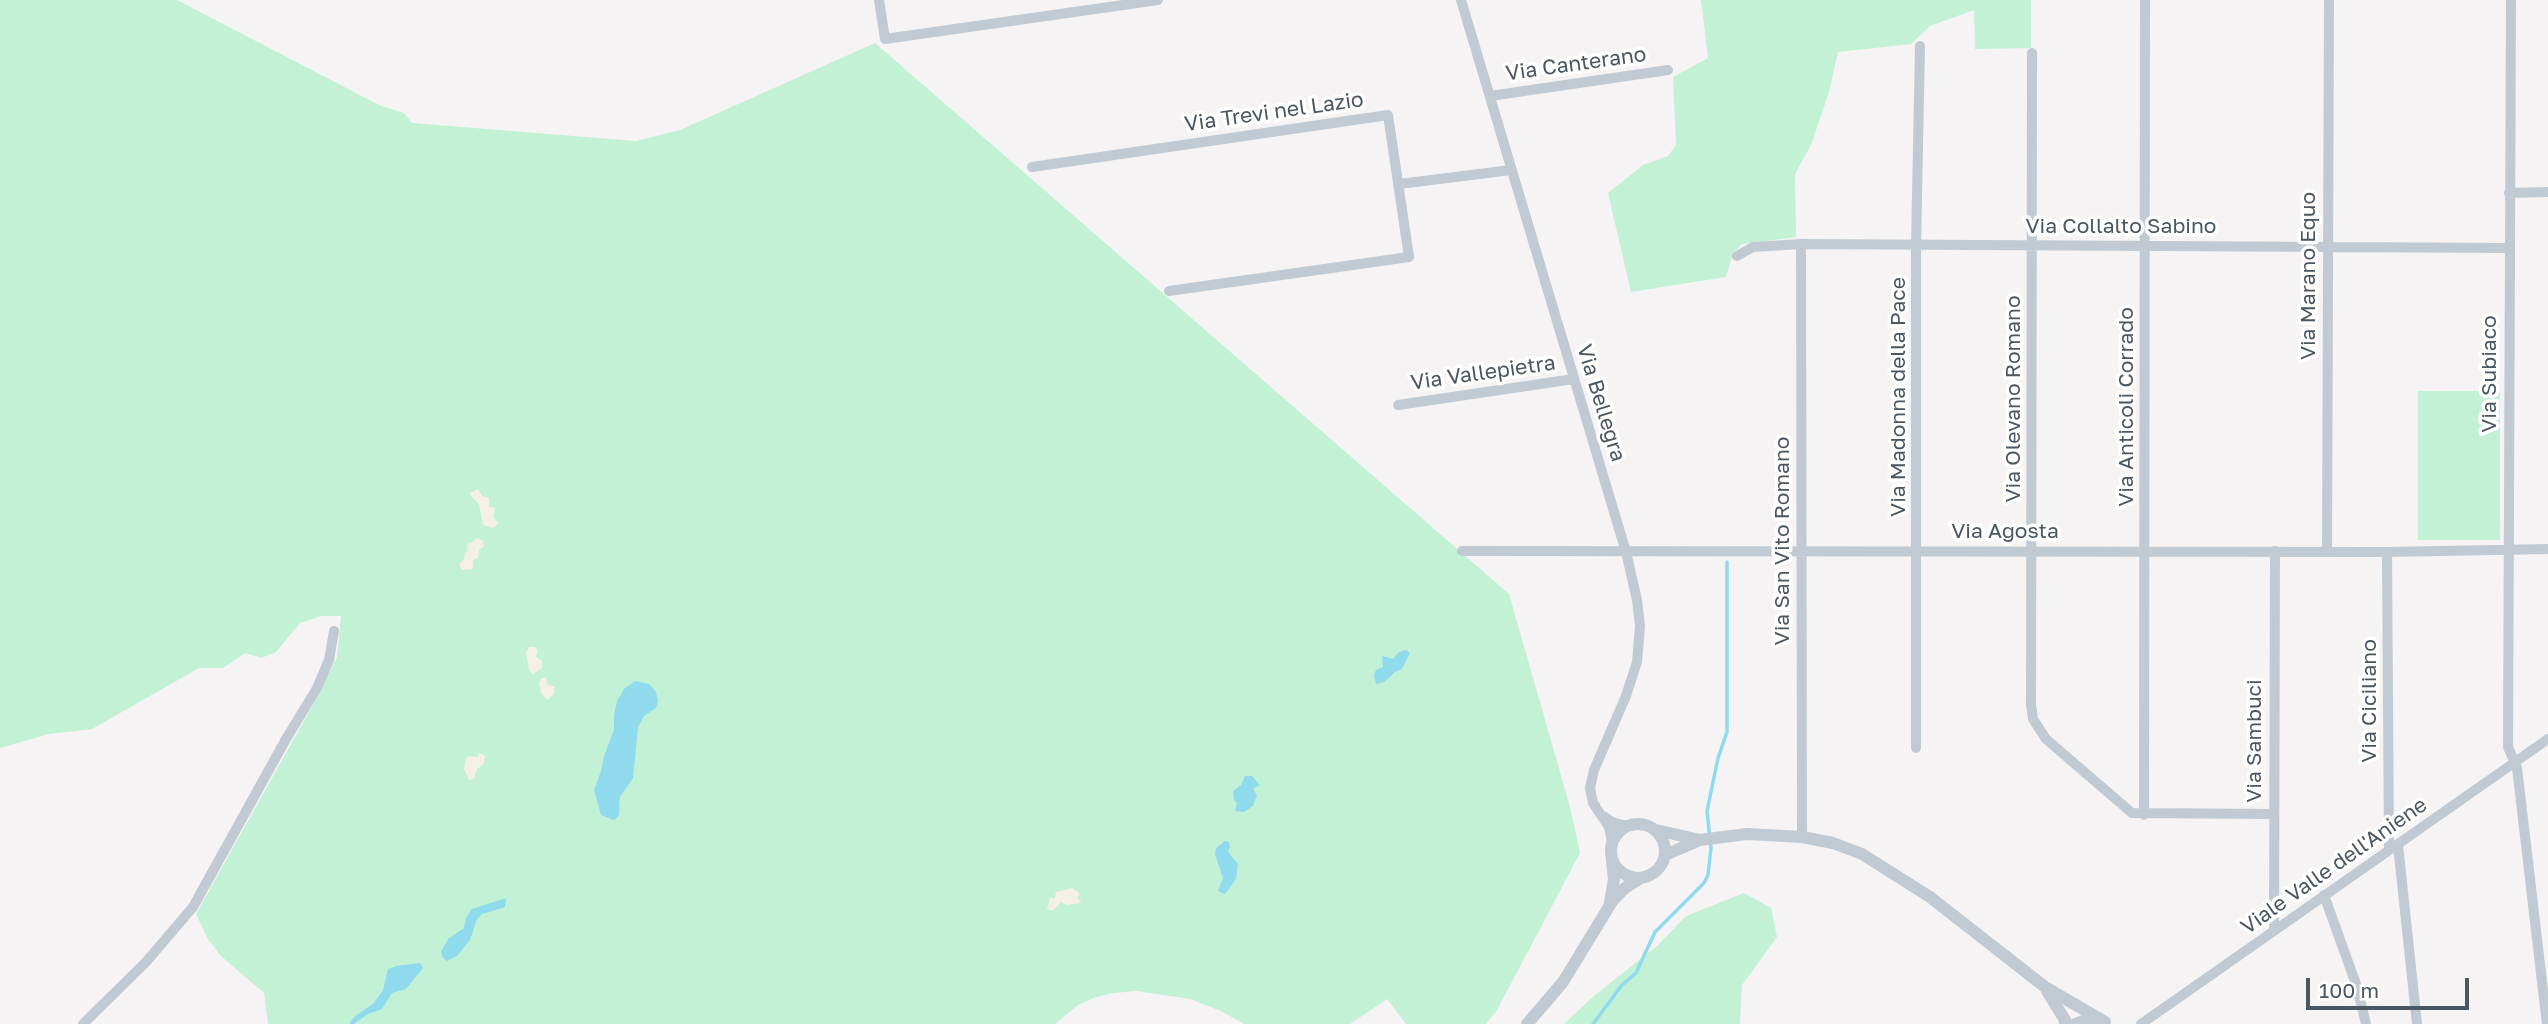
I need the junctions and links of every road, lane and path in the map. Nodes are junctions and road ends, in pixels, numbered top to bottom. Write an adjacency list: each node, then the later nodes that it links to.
1 (879, 0): 2 (street)
2 (1158, 0)
3 (1461, 0): 10 (street, Via Bellegra)
4 (2145, 0): 19 (street, Via Anticoli Corrado)
5 (2329, 0): 20 (street, Via Marano Equo)
6 (2511, 0): 15 (street, Via Subiaco)
7 (1920, 46): 18 (street, Via Madonna della Pace)
8 (2032, 53): 17 (street, Via Olevano Romano)
9 (1668, 70): 10 (street, Via Canterano)
10 (1490, 96): 12 (street, Via Bellegra)
11 (1031, 167): 13 (street, Via Trevi nel Lazio)
12 (1511, 170): 13 (street); 24 (street, Via Bellegra)
13 (1399, 184): 23 (street, Via Trevi nel Lazio)
14 (2548, 192): 15 (street)
15 (2510, 193): 21 (street, Via Subiaco)
16 (1801, 244): 18 (street, Via Collalto Sabino); 22 (street, Via Collalto Sabino); 27 (street, Via San Vito Romano)
17 (2033, 245): 18 (street, Via Collalto Sabino); 19 (street, Via Collalto Sabino); 31 (street, Via Olevano Romano)
18 (1916, 246): 28 (street, Via Madonna della Pace)
19 (2145, 246): 20 (street, Via Collalto Sabino); 32 (street, Via Anticoli Corrado)
20 (2327, 247): 21 (street, Via Collalto Sabino); 35 (street, Via Marano Equo)
21 (2509, 248): 29 (street, Via Subiaco)
22 (1737, 256)
23 (1169, 291)
24 (1574, 379): 25 (street, Via Vallepietra); 34 (street, Via Bellegra)
25 (1398, 405)
26 (2548, 549): 29 (street, Via Agosta)
27 (1801, 550): 28 (street, Via Agosta); 34 (street, Via Agosta); 46 (street, Via San Vito Romano)
28 (1917, 550): 31 (street, Via Agosta); 39 (street, Via Madonna della Pace)
29 (2508, 550): 36 (street, Via Agosta); 40 (street, Via Subiaco)
30 (1462, 551): 34 (street, Via Agosta)
31 (2032, 551): 32 (street, Via Agosta); 41 (street, Via Olevano Romano)
32 (2145, 551): 33 (street, Via Agosta); 41 (street, Via Anticoli Corrado)
33 (2275, 551): 35 (street, Via Agosta); 42 (street, Via Sambuci)
34 (1626, 552): 43 (street, Via Bellegra)
35 (2327, 552): 36 (street, Via Agosta)
36 (2388, 552): 49 (street, Via Ciciliano)
37 (334, 631): 58 (street)
38 (2548, 739): 40 (street, Viale Valle dell'Aniene)
39 (1916, 748)
40 (2514, 762): 49 (street, Viale Valle dell'Aniene); 65 (street)
41 (2144, 814): 42 (street, Via Olevano Romano)
42 (2273, 814): 55 (street, Via Sambuci)
43 (1601, 815): 44 (street); 48 (street, Via Bellegra)
44 (1627, 826): 45 (street); 48 (street)
45 (1656, 830): 47 (street); 50 (street)
46 (1802, 837): 47 (street); 56 (street)
47 (1700, 840): 50 (street)
48 (1612, 842): 51 (street)
49 (2394, 847): 53 (street, Viale Valle dell'Aniene); 64 (street, Via Ciciliano)
50 (1665, 855): 52 (street)
51 (1612, 861): 52 (street); 54 (street)
52 (1641, 878): 54 (street)
53 (2324, 895): 55 (street, Viale Valle dell'Aniene); 63 (street)
54 (1607, 908): 59 (street)
55 (2274, 931): 62 (street, Viale Valle dell'Aniene)
56 (2045, 987): 57 (street); 60 (street)
57 (2106, 1023): 61 (street)
58 (83, 1024)
59 (1527, 1024)
60 (2065, 1024)
61 (2075, 1024)
62 (2141, 1024)
63 (2366, 1024)
64 (2417, 1024)
65 (2547, 1024)

